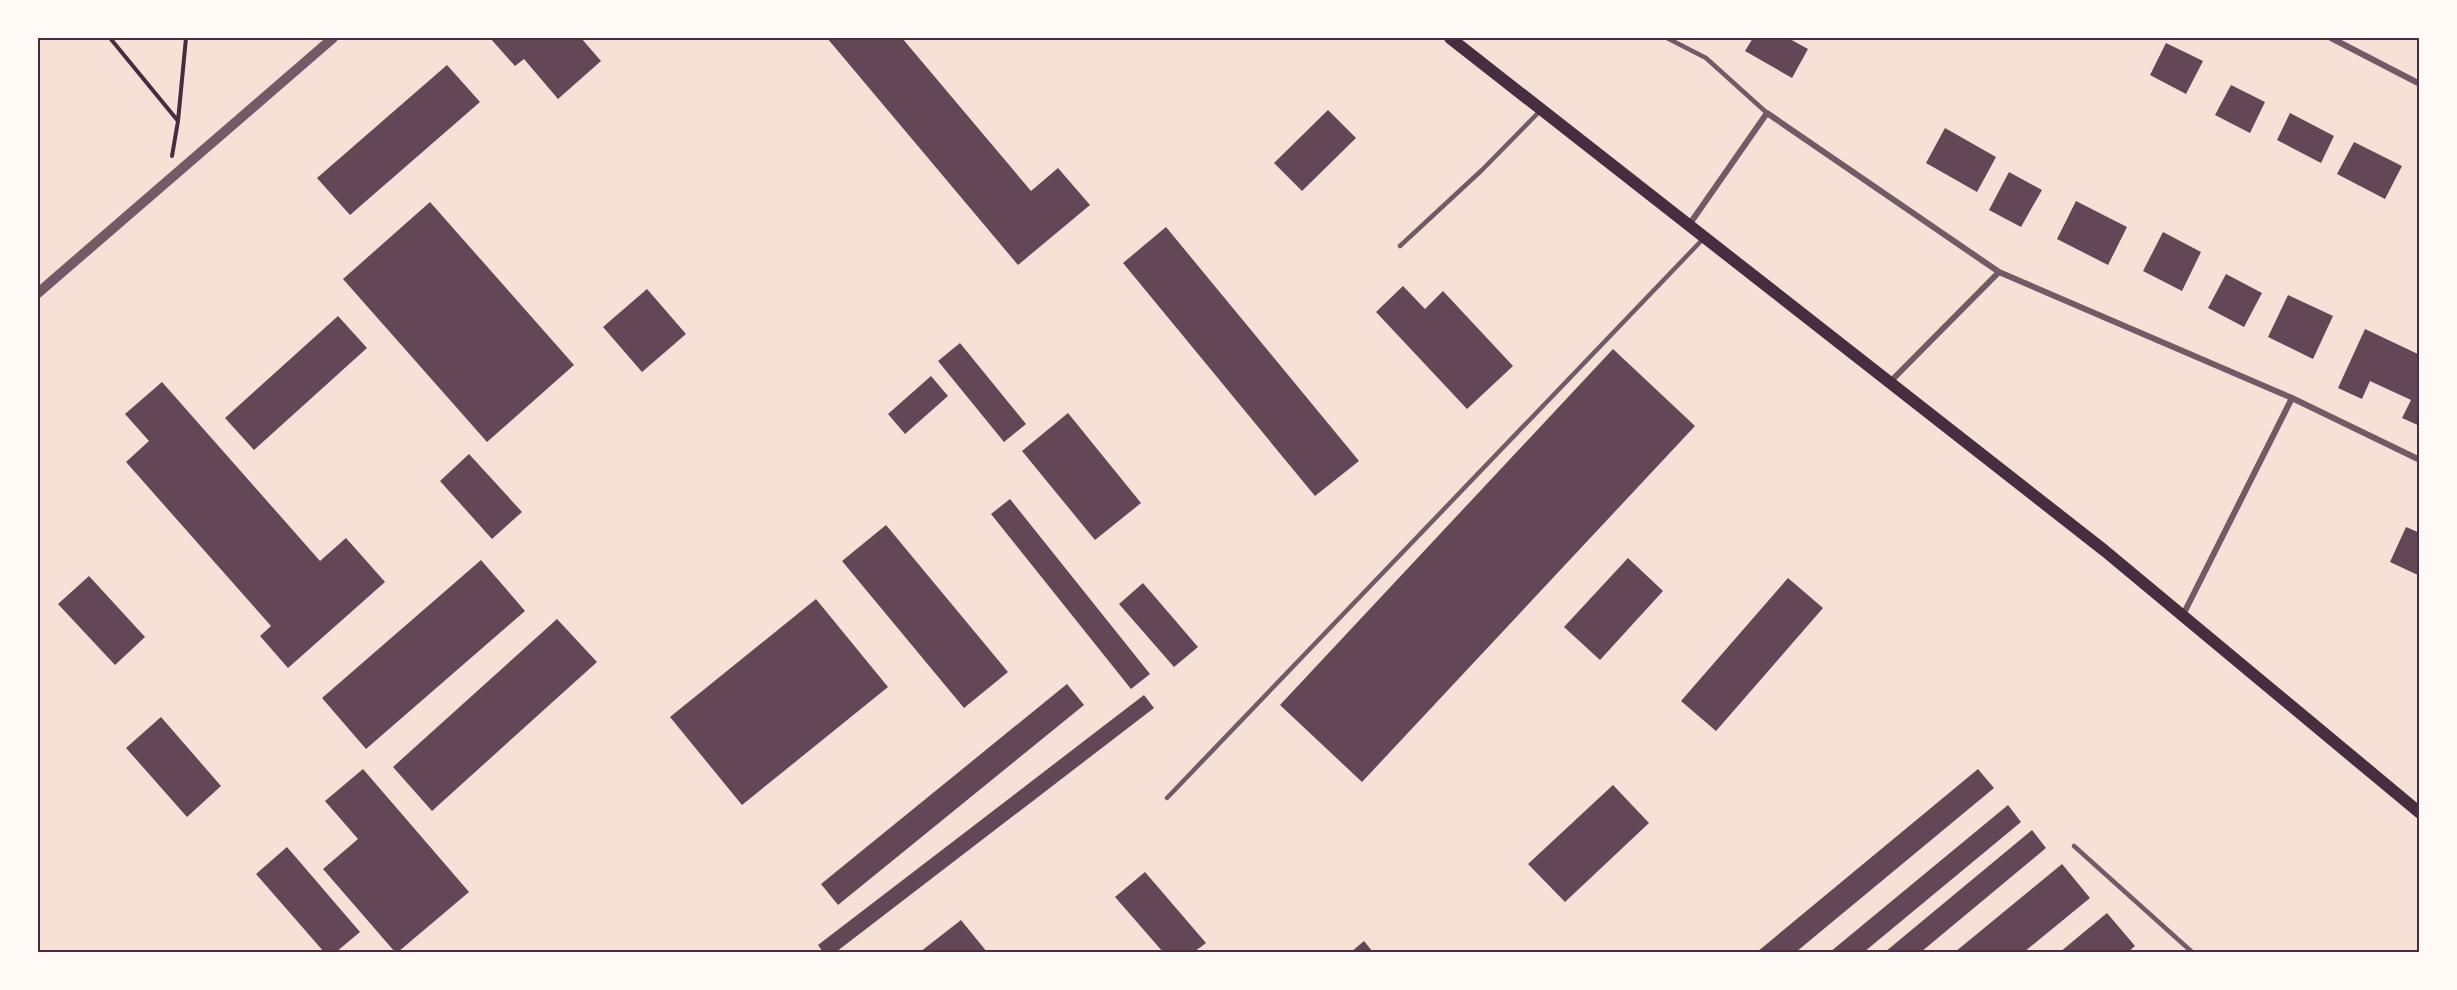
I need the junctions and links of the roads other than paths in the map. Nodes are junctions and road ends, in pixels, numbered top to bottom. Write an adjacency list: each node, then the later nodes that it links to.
1 (333, 38): 12 (street)
2 (1450, 38): 6 (main road)
3 (1667, 38): 7 (lane)
4 (2331, 38): 5 (street)
5 (2420, 84)
6 (1542, 110): 8 (main road); 10 (lane)
7 (1767, 113): 8 (street); 11 (street)
8 (1689, 225): 9 (main road)
9 (1704, 237): 13 (main road); 17 (lane)
10 (1400, 246)
11 (1999, 272): 13 (street); 14 (street)
12 (38, 293)
13 (1890, 382): 16 (main road)
14 (2292, 398): 15 (street); 16 (street)
15 (2420, 460)
16 (2182, 615): 18 (main road)
17 (1167, 798)
18 (2420, 813)
19 (2074, 846): 20 (lane)
20 (2192, 952)

